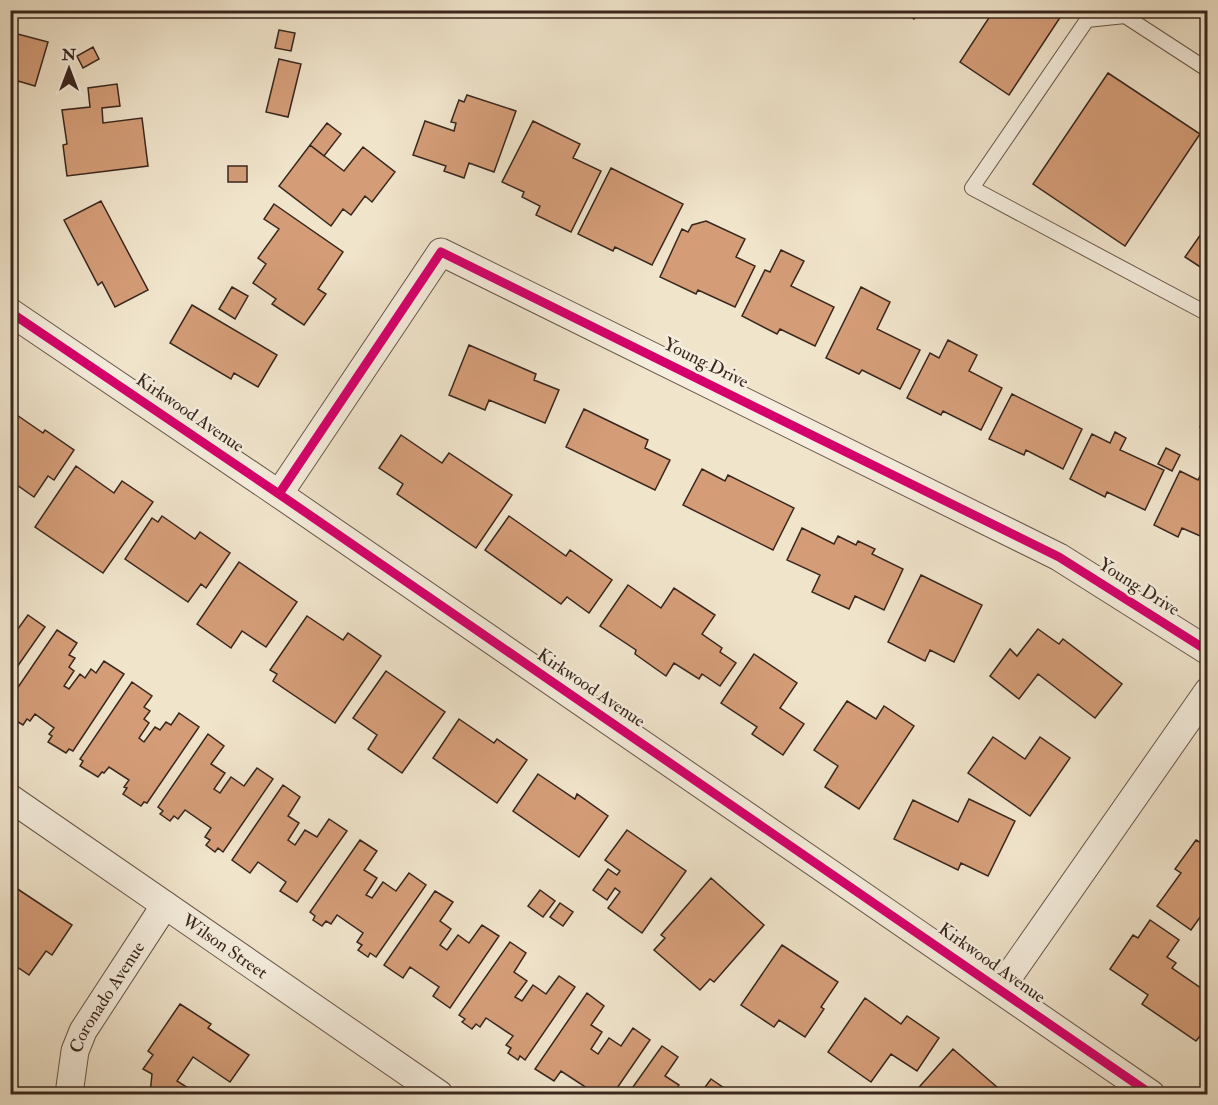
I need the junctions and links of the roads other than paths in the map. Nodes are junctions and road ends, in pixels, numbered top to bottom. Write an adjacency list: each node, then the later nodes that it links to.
1 (1127, 13): 2 (lane); 4 (lane)
2 (1208, 70)
3 (10, 312): 5 (street, Kirkwood Avenue)
4 (1208, 314)
5 (279, 494): 6 (street, Young Drive); 10 (street, Kirkwood Avenue)
6 (1208, 651)
7 (1208, 691): 10 (street)
8 (10, 798): 9 (street, Wilson Street)
9 (165, 905): 11 (street, Coronado Avenue); 12 (street, Wilson Street)
10 (1000, 989): 13 (street, Kirkwood Avenue)
11 (69, 1095)
12 (440, 1095)
13 (1151, 1095)

